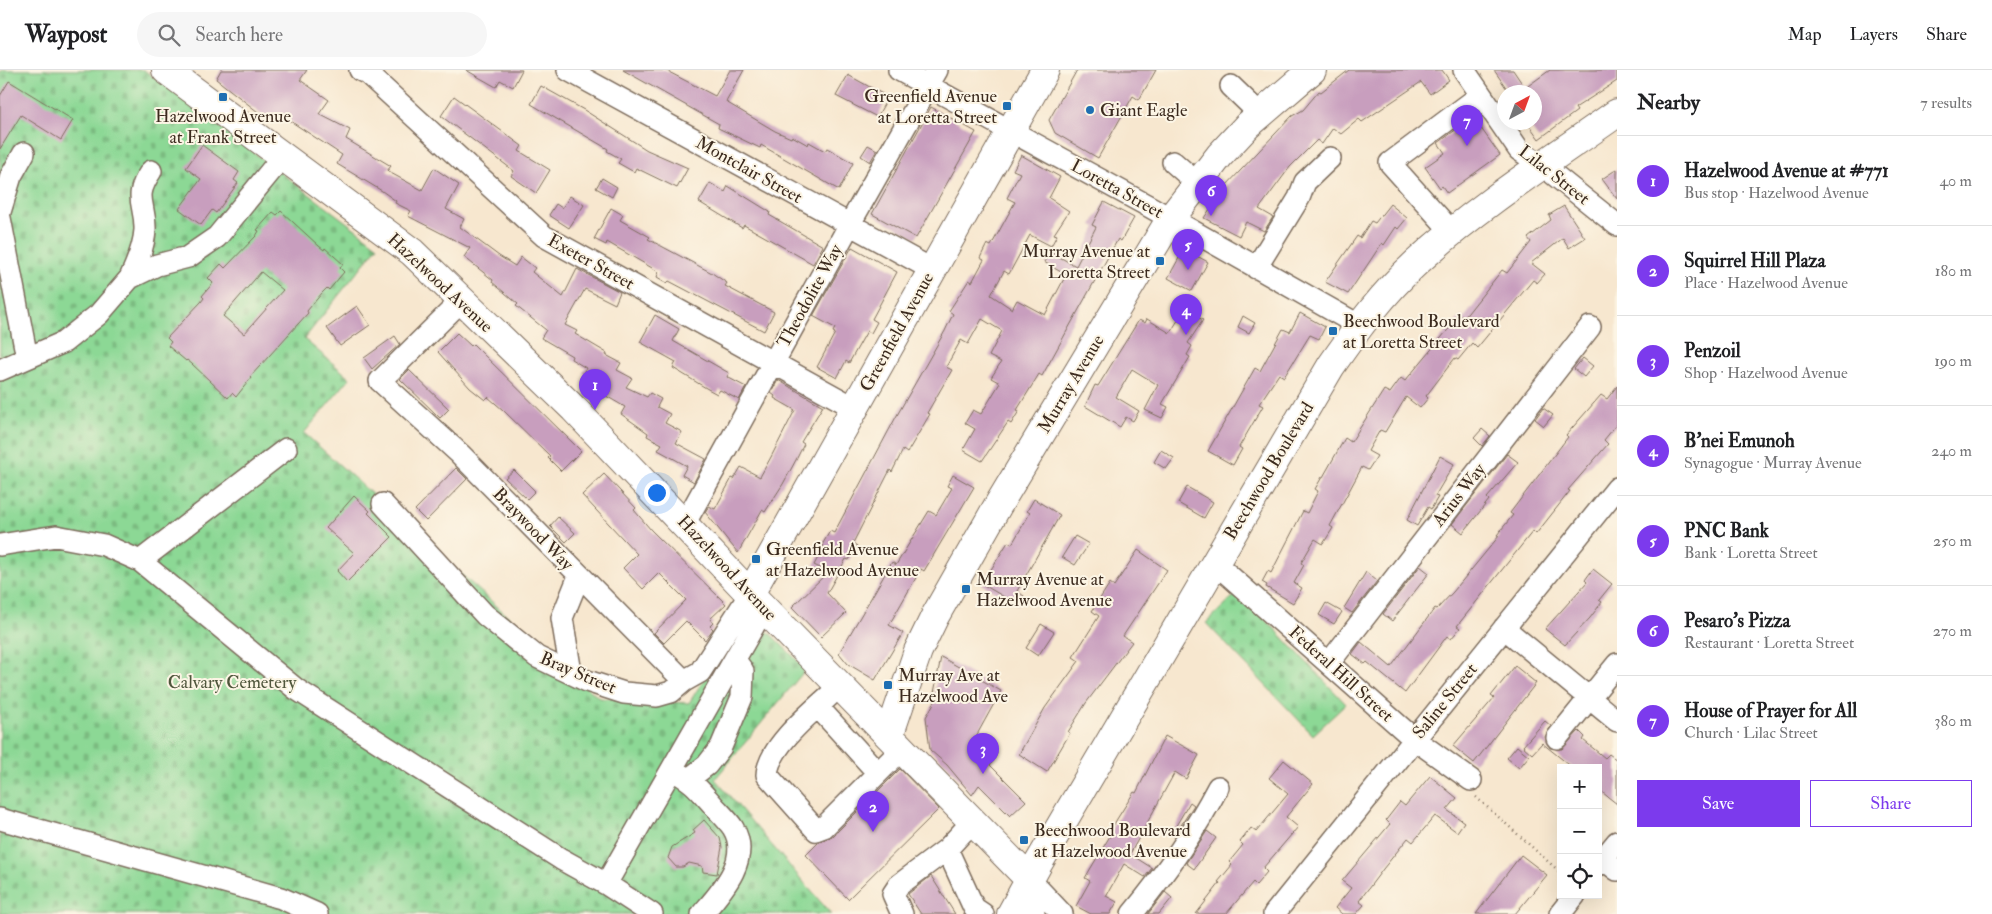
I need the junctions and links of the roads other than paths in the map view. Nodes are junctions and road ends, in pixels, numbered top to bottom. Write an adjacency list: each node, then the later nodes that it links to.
1 (360, 70): 36 (street, Exeter Street)
2 (568, 70): 25 (street, Montclair Street)
3 (899, 70): 8 (street, Loretta Street)
4 (1045, 70): 13 (main road, Greenfield Avenue)
5 (1312, 70): 12 (main road, Murray Avenue)
6 (1464, 70): 10 (street, Lilac Street)
7 (179, 74): 15 (main road, Hazelwood Avenue)
8 (933, 78): 13 (street, Loretta Street); 25 (street, Theodolite Way)
9 (1231, 86): 12 (street)
10 (1481, 95): 18 (street, Lilac Street); 27 (street)
11 (1617, 113): 18 (main road, Beechwood Boulevard)
12 (1260, 114): 20 (main road, Murray Avenue)
13 (1012, 130): 23 (street, Loretta Street); 30 (main road, Greenfield Avenue)
14 (24, 153): 21 (street)
15 (283, 156): 28 (street); 32 (main road, Hazelwood Avenue)
16 (1330, 158): 29 (street)
17 (1172, 162): 20 (street)
18 (1542, 165): 24 (street, Lilac Street); 27 (main road, Beechwood Boulevard)
19 (150, 171): 26 (street)
20 (1198, 183): 23 (main road, Murray Avenue)
21 (0, 212)
22 (0, 218): 35 (street)
23 (1171, 218): 29 (street, Loretta Street); 60 (main road, Murray Avenue)
24 (1617, 225)
25 (850, 226): 30 (street, Montclair Street); 36 (street, Theodolite Way)
26 (145, 230): 28 (street); 31 (street)
27 (1452, 232): 33 (main road, Beechwood Boulevard)
28 (178, 259): 31 (street)
29 (1256, 268): 33 (street, Loretta Street)
30 (931, 269): 38 (main road, Greenfield Avenue)
31 (130, 278): 35 (street)
32 (461, 301): 42 (main road, Hazelwood Avenue); 46 (street, Braywood Way)
33 (1360, 326): 45 (main road, Beechwood Boulevard)
34 (1590, 327): 50 (street, Arius Way)
35 (27, 358): 37 (street)
36 (772, 362): 38 (street, Exeter Street); 42 (street, Theodolite Way)
37 (0, 370)
38 (856, 408): 47 (main road, Greenfield Avenue)
39 (286, 449): 44 (street)
40 (1617, 488): 48 (street, Saline Street)
41 (383, 504): 52 (street, Bray Street)
42 (685, 524): 47 (main road, Hazelwood Avenue)
43 (0, 544): 44 (street)
44 (140, 561): 71 (street)
45 (1215, 562): 50 (street, Federal Hill Street); 70 (main road, Beechwood Boulevard)
46 (579, 576): 52 (street); 53 (street, Braywood Way)
47 (757, 601): 49 (street); 53 (street, Bray Street); 54 (main road, Hazelwood Avenue)
48 (1504, 628): 55 (street); 59 (street, Saline Street)
49 (735, 660): 62 (street); 62 (street)
50 (1329, 663): 59 (street, Federal Hill Street)
51 (1617, 664): 55 (street)
52 (571, 673): 53 (street, Bray Street)
53 (684, 681)
54 (840, 686): 56 (street); 60 (main road, Hazelwood Avenue)
55 (1589, 698): 57 (street); 58 (street)
56 (818, 707): 61 (street); 61 (street)
57 (1617, 721)
58 (1556, 738)
59 (1414, 739): 64 (street, Federal Hill Street); 82 (street, Saline Street)
60 (895, 743): 61 (street); 66 (main road, Hazelwood Avenue)
61 (878, 773)
62 (681, 774): 71 (street); 76 (street)
63 (1218, 787): 81 (street)
64 (1473, 787)
65 (0, 820): 74 (street)
66 (972, 821): 68 (street); 70 (main road, Hazelwood Avenue)
67 (1617, 842): 69 (street)
68 (946, 849): 73 (street); 77 (street)
69 (1606, 865)
70 (1030, 880): 78 (main road, Beechwood Boulevard); 79 (street); 80 (street, Hazelwood Avenue)
71 (606, 884): 75 (street)
72 (1572, 899): 83 (street)
73 (976, 912)
74 (316, 914)
75 (652, 914)
76 (702, 914)
77 (902, 914)
78 (1012, 914)
79 (1034, 914)
80 (1062, 914)
81 (1132, 914)
82 (1274, 914)
83 (1560, 914)

